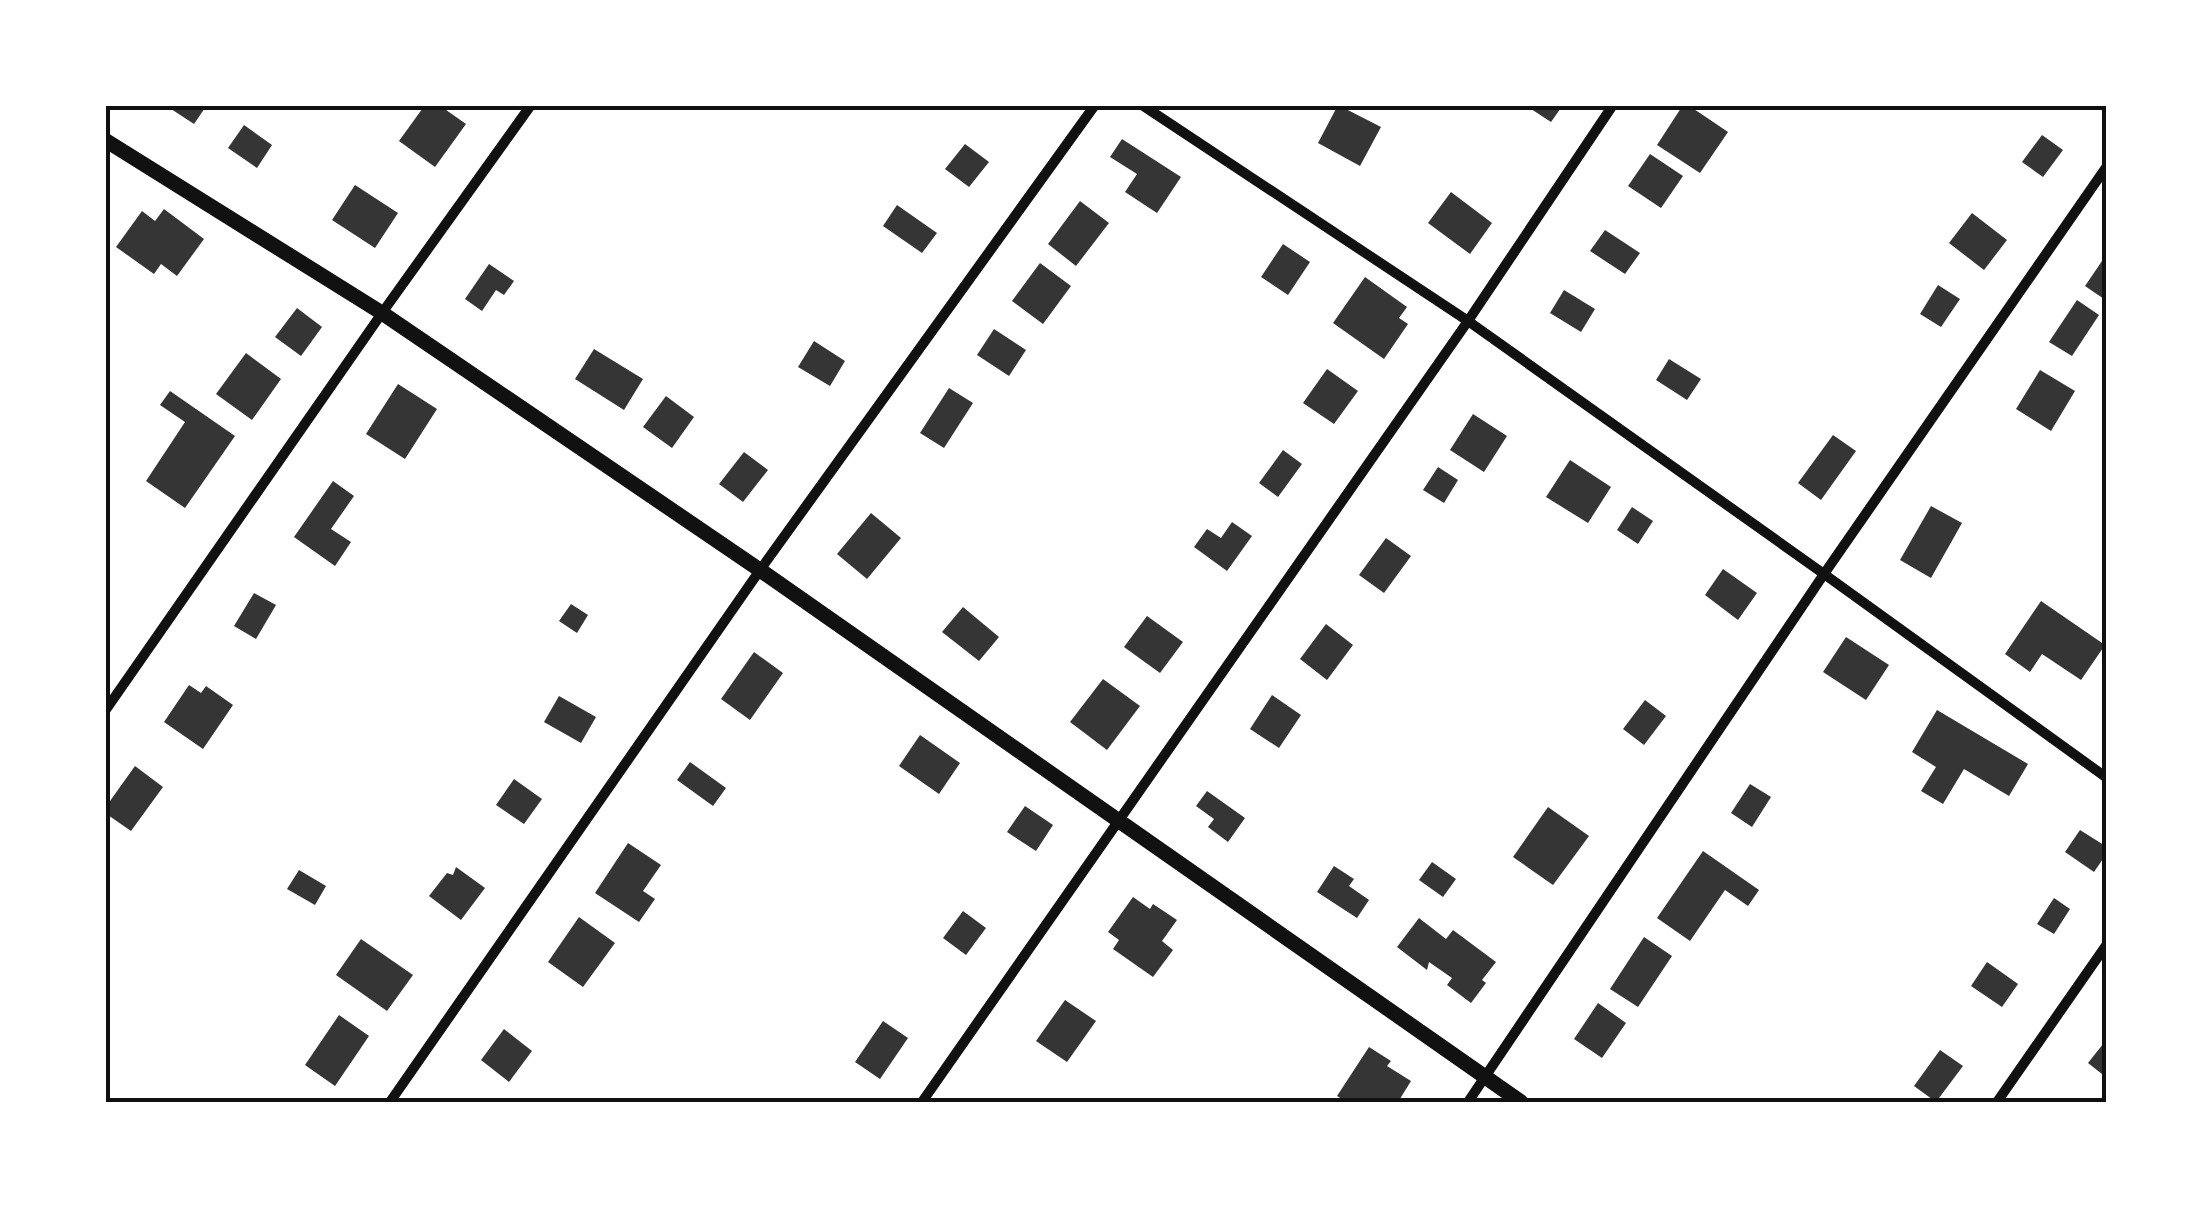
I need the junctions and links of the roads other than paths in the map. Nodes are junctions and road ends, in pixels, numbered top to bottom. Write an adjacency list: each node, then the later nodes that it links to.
1 (531, 105): 7 (street)
2 (1095, 105): 9 (street)
3 (1142, 105): 8 (street)
4 (1612, 105): 8 (street)
5 (105, 140): 7 (street)
6 (2107, 166): 10 (street)
7 (382, 313): 9 (street); 11 (street)
8 (1468, 322): 10 (street); 13 (street)
9 (760, 570): 13 (street); 16 (street)
10 (1824, 574): 12 (street); 15 (street)
11 (105, 710)
12 (2107, 778)
13 (1118, 820): 15 (street); 17 (street)
14 (2107, 944): 20 (street)
15 (1485, 1077): 18 (street); 19 (street)
16 (390, 1102)
17 (922, 1102)
18 (1468, 1102)
19 (1521, 1102)
20 (1997, 1102)

